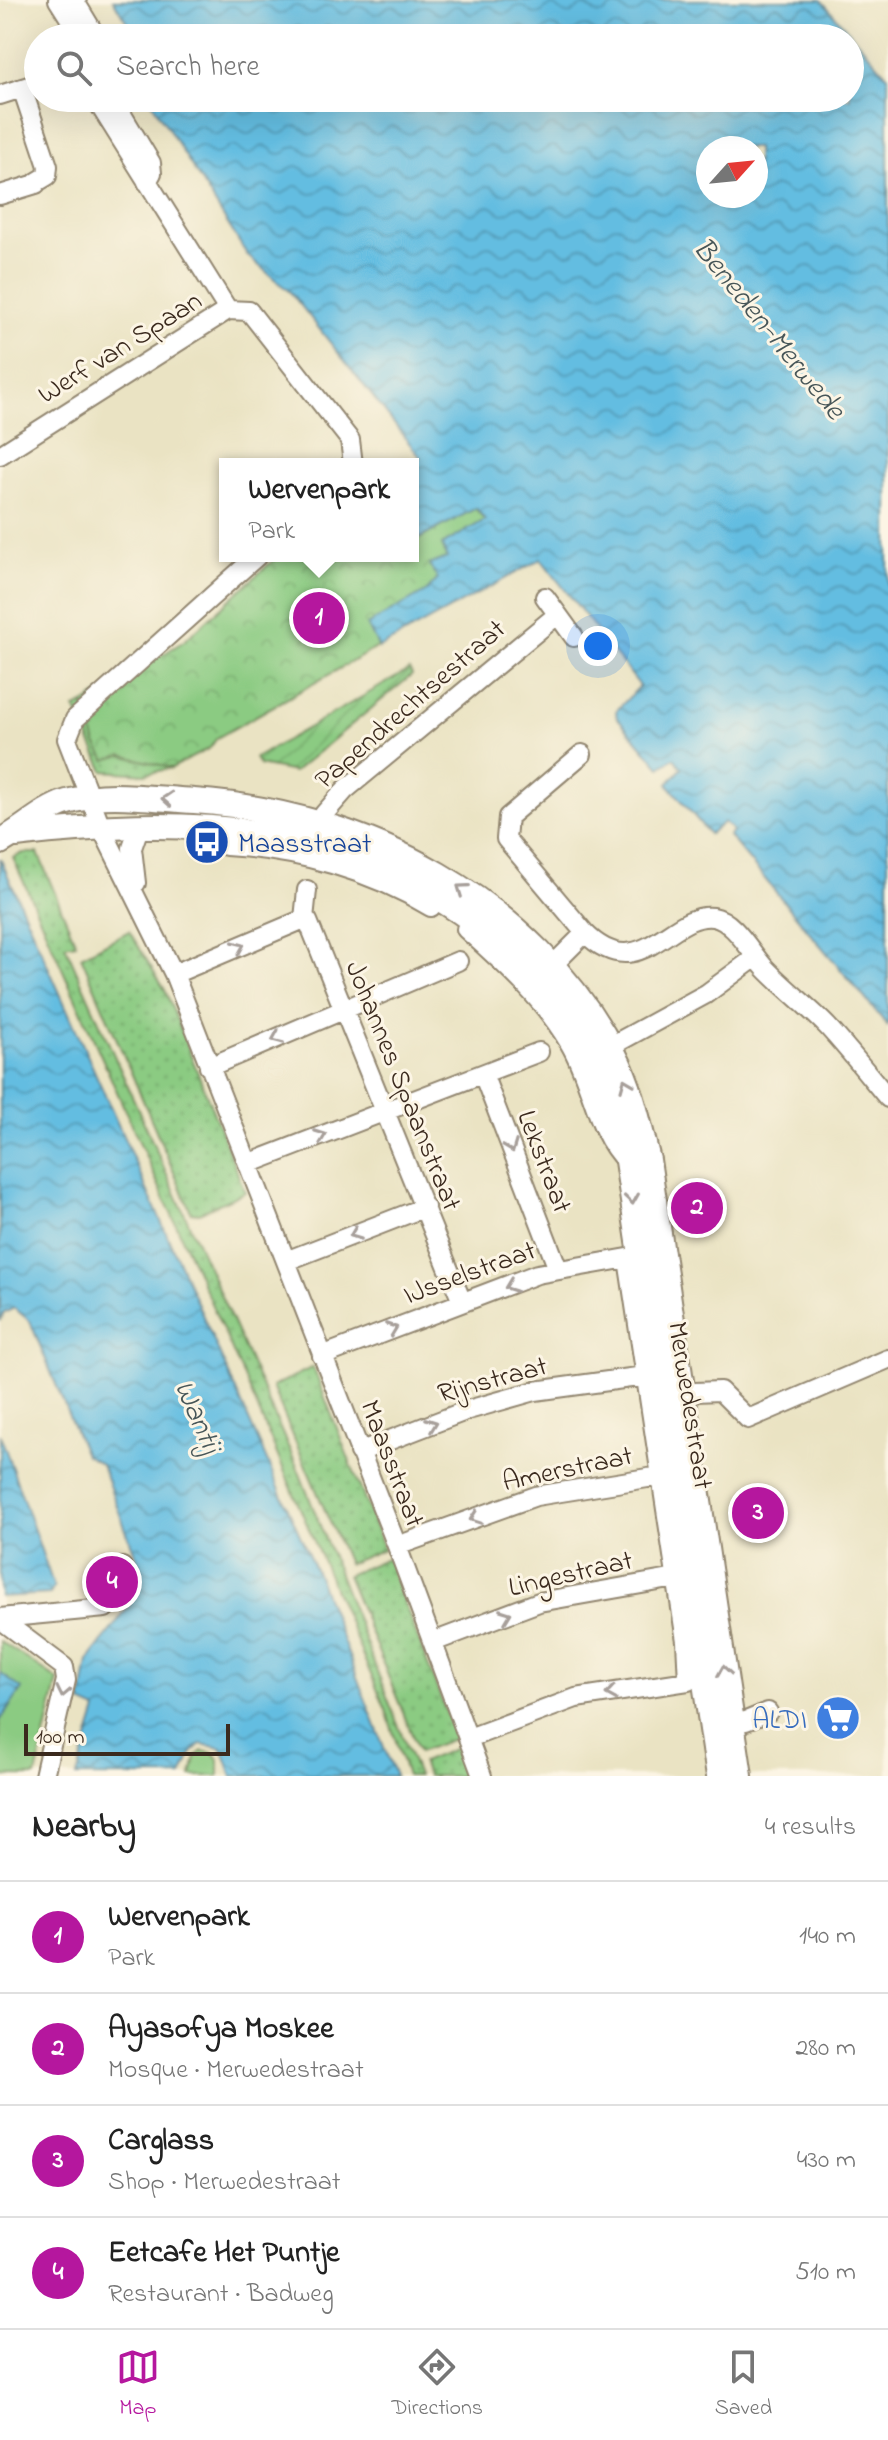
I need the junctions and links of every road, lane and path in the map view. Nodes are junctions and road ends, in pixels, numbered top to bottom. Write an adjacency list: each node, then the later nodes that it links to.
1 (58, 0): 3 (street)
2 (74, 0): 4 (street)
3 (73, 24)
4 (89, 24)
5 (24, 87): 6 (street)
6 (0, 95)
7 (36, 112): 11 (street)
8 (104, 112): 10 (street)
9 (120, 112): 10 (street)
10 (147, 182): 12 (street)
11 (0, 195)
12 (228, 310): 13 (street, Werf van Spaan); 14 (street)
13 (0, 455)
14 (352, 458)
15 (250, 562): 21 (street, Maasstraat)
16 (545, 597): 17 (street)
17 (557, 615): 18 (street); 25 (street, Papendrechtsestraat)
18 (574, 637)
19 (582, 754): 30 (street)
20 (130, 797): 21 (main road, Merwedestraat); 23 (main road); 25 (main road, Merwedestraat, one-way to 20)
21 (80, 800): 23 (street, Maasstraat); 26 (main road)
22 (140, 825): 23 (main road, Merwedestraat); 24 (main road, Merwedestraat); 28 (street, Maasstraat)
23 (102, 829): 26 (main road, Merwedestraat); 28 (street, Maasstraat)
24 (222, 829): 25 (main road, Merwedestraat); 42 (street, Merwedestraat)
25 (317, 835): 33 (main road, Merwedestraat, one-way to 25); 36 (main road, Merwedestraat)
26 (17, 837)
27 (307, 890): 29 (street)
28 (141, 905): 34 (street, Maasstraat)
29 (304, 919): 34 (street, one-way to 29); 35 (street, Johannes Spaanstraat)
30 (585, 933): 31 (street); 33 (street)
31 (756, 957): 36 (street); 40 (street)
32 (458, 961): 35 (street)
33 (553, 965): 36 (main road, Merwedestraat)
34 (174, 974): 38 (street, Maasstraat)
35 (346, 1009): 38 (street, one-way to 38); 41 (street, Johannes Spaanstraat)
36 (608, 1049): 42 (main road, Merwedestraat); 51 (main road, Merwedestraat, one-way to 36)
37 (539, 1052): 39 (street)
38 (209, 1067): 43 (street, Maasstraat)
39 (483, 1074): 41 (street); 47 (street, Lekstraat, one-way to 47)
40 (888, 1098)
41 (387, 1111): 43 (street, one-way to 41); 44 (street, Johannes Spaanstraat)
42 (627, 1161): 45 (main road, Merwedestraat, one-way to 45)
43 (248, 1164): 46 (street, Maasstraat)
44 (425, 1207): 46 (street, one-way to 46); 48 (street, Johannes Spaanstraat)
45 (634, 1258): 47 (street, IJsselstraat); 51 (main road, Merwedestraat)
46 (286, 1261): 49 (street, Maasstraat)
47 (558, 1269): 48 (street, IJsselstraat, one-way to 48)
48 (462, 1302): 49 (street, IJsselstraat, one-way to 48)
49 (322, 1356): 52 (street, Maasstraat)
50 (888, 1359): 51 (street, Merwedestraat)
51 (662, 1387): 52 (street, Rijnstraat, one-way to 51); 53 (street, Merwedestraat); 59 (main road, Merwedestraat); 61 (main road, Merwedestraat, one-way to 51)
52 (359, 1452): 54 (street, Maasstraat)
53 (660, 1476): 54 (street, Amerstraat, one-way to 54); 56 (street, Merwedestraat)
54 (397, 1546): 58 (street, Maasstraat)
55 (122, 1567): 57 (street)
56 (676, 1578): 58 (street, Lingestraat, one-way to 56); 59 (street, Merwedestraat)
57 (0, 1618): 63 (street, one-way to 63)
58 (433, 1642): 62 (street, Maasstraat)
59 (693, 1649): 61 (main road, Merwedestraat); 62 (street, Merwedestraat, one-way to 62)
60 (768, 1712): 61 (street)
61 (722, 1722): 65 (main road, Merwedestraat); 66 (main road, Merwedestraat)
62 (469, 1738): 64 (street, Maasstraat)
63 (44, 1776)
64 (482, 1776)
65 (719, 1776)
66 (740, 1776)

